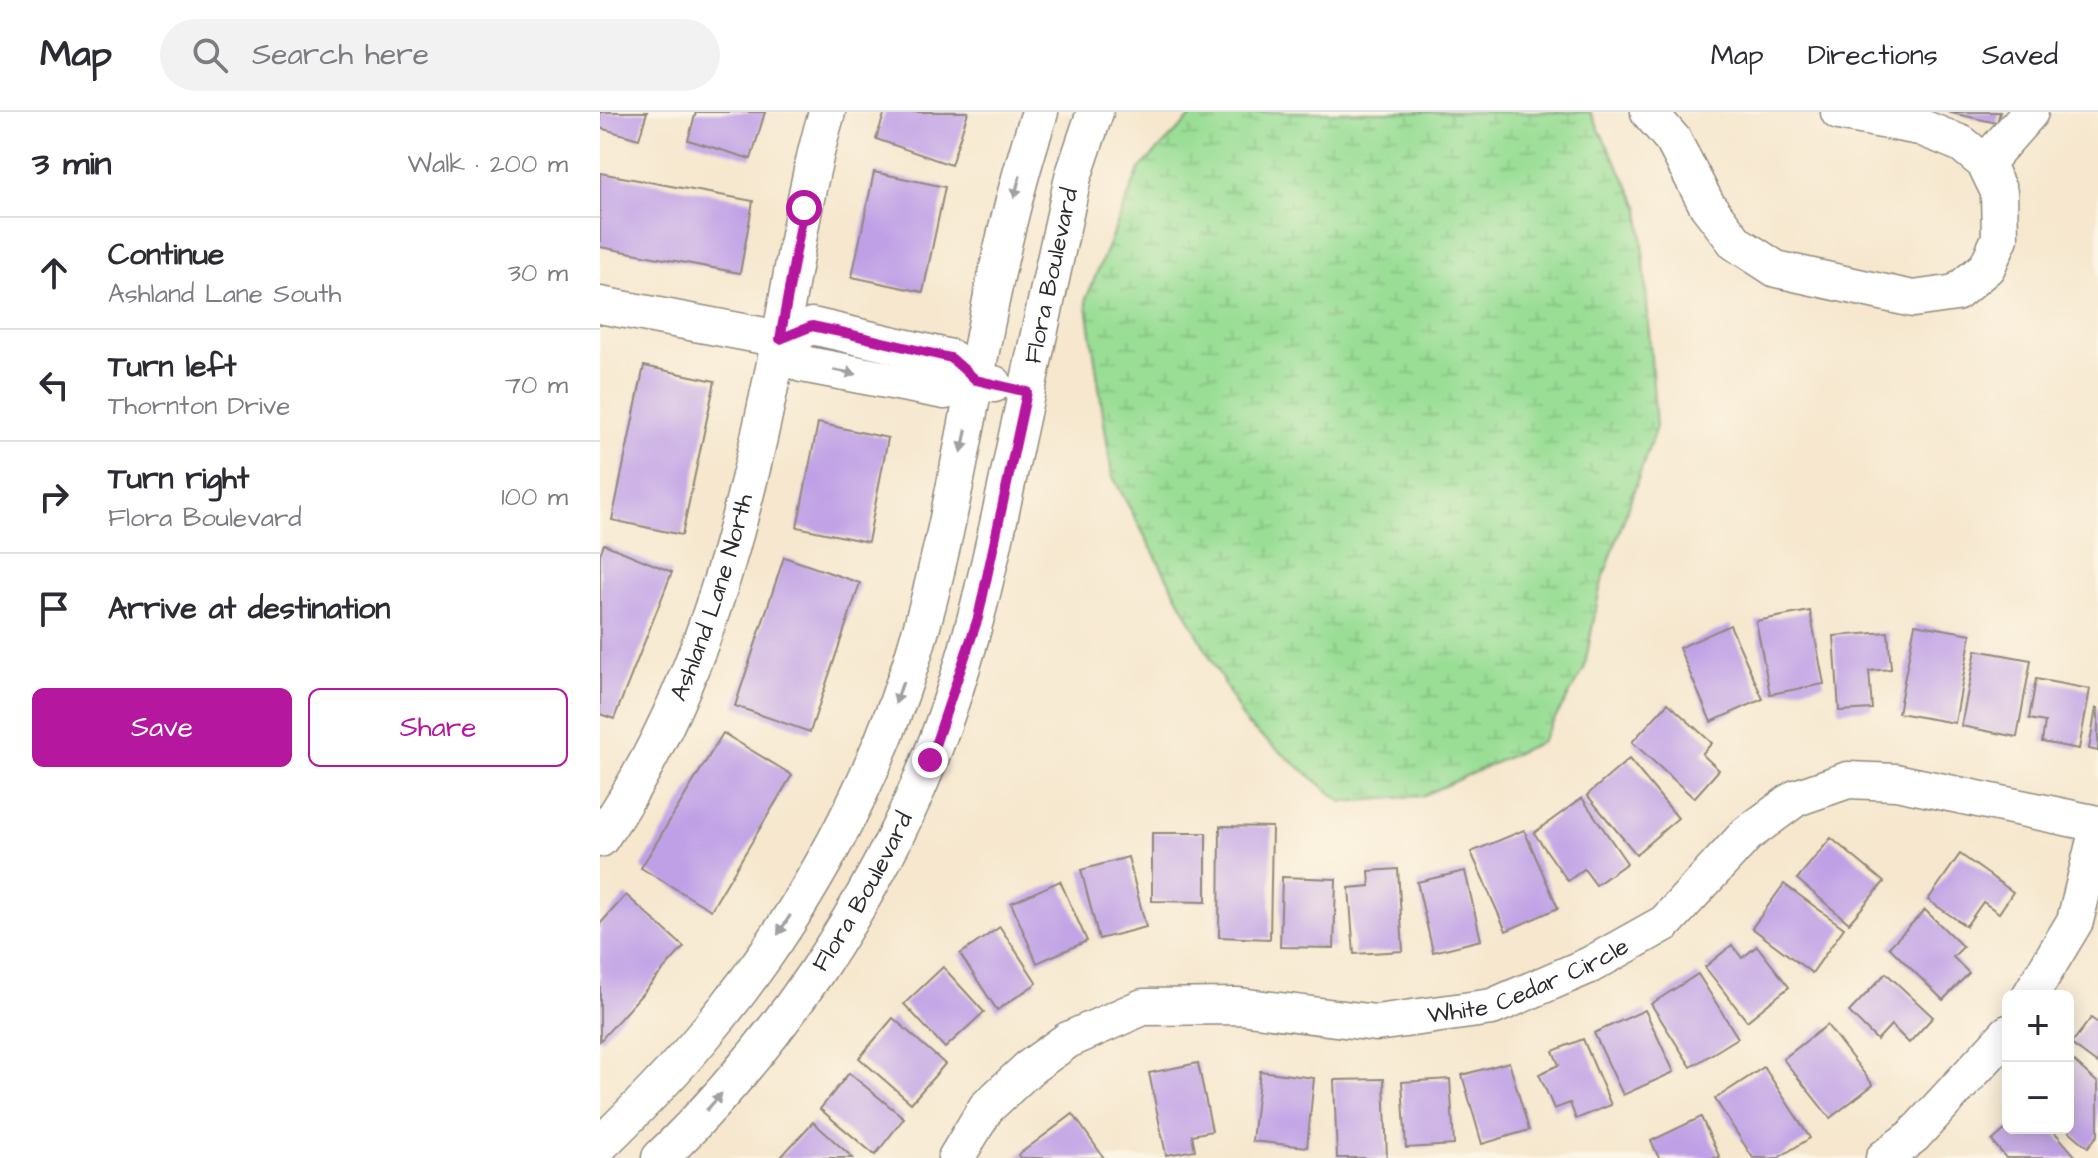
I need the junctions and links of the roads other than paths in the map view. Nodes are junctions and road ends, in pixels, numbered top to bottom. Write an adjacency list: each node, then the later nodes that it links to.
1 (827, 112): 9 (street, Ashland Lane North)
2 (1040, 112): 12 (street, Flora Boulevard, one-way to 12)
3 (1095, 112): 13 (street, Flora Boulevard)
4 (1649, 112): 7 (street)
5 (1839, 112): 7 (street)
6 (2030, 112): 7 (street)
7 (1985, 163)
8 (600, 305): 9 (street)
9 (780, 339): 10 (street); 11 (street, one-way to 11); 15 (street, Ashland Lane North)
10 (894, 345): 11 (street); 12 (street)
11 (886, 380): 12 (street)
12 (976, 380): 13 (street); 18 (street, Flora Boulevard, one-way to 18)
13 (1027, 392): 19 (street, Flora Boulevard, one-way to 13)
14 (2098, 826): 16 (street); 20 (street, White Cedar Circle)
15 (600, 839)
16 (2034, 990)
17 (2002, 1040): 21 (street)
18 (600, 1145)
19 (660, 1158)
20 (956, 1158)
21 (1884, 1158)

